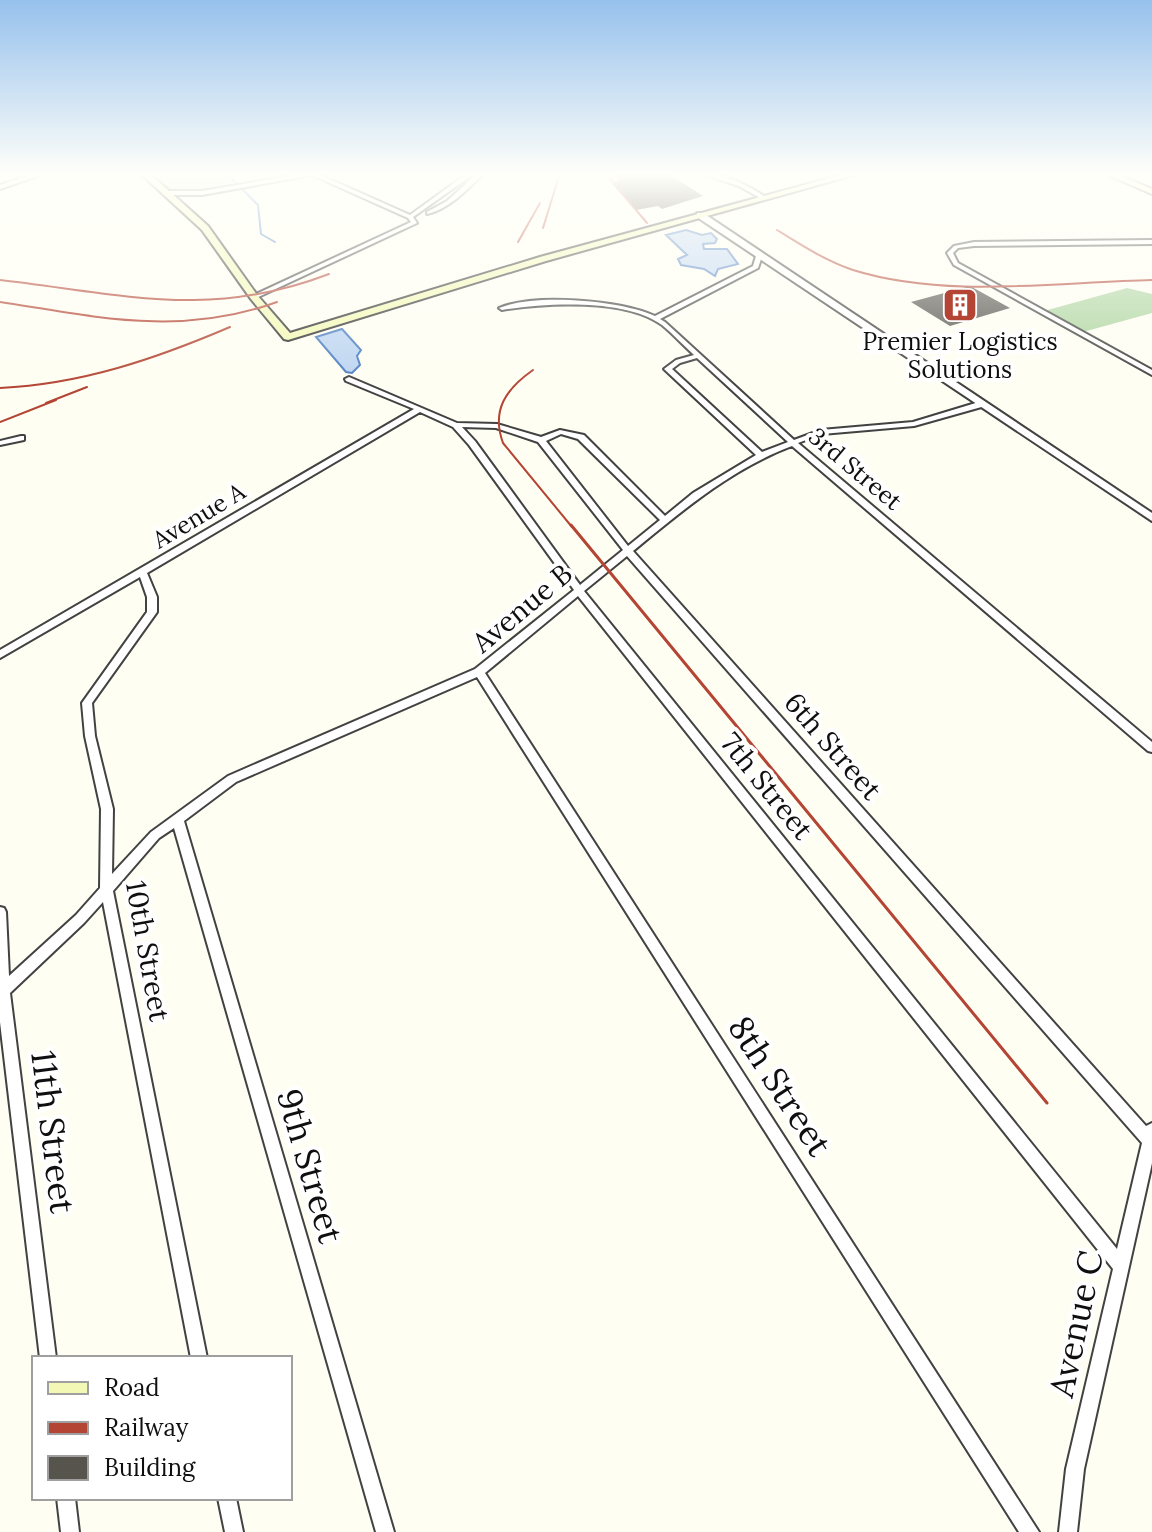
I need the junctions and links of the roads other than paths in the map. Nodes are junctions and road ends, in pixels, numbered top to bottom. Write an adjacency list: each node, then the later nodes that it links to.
1 (217, 244): 7 (main road)
2 (360, 244): 7 (street)
3 (595, 244): 11 (main road)
4 (743, 244): 6 (street)
5 (971, 244): 13 (street)
6 (762, 258): 9 (street); 15 (street)
7 (254, 297): 10 (main road)
8 (502, 308): 9 (street, 3rd Street)
9 (656, 318): 12 (street, 3rd Street)
10 (273, 321): 11 (main road); 11 (main road)
11 (320, 327)
12 (699, 356): 20 (street, 3rd Street); 22 (street)
13 (1152, 373)
14 (349, 379): 16 (street)
15 (978, 405): 20 (street, Avenue B); 23 (street)
16 (418, 410): 17 (street); 26 (street, Avenue A)
17 (456, 425): 19 (street); 27 (street, 7th Street)
18 (21, 438): 21 (street)
19 (541, 440): 24 (street); 25 (street, 6th Street)
20 (792, 442): 22 (street, Avenue B); 30 (street, 3rd Street)
21 (0, 443)
22 (761, 455): 24 (street, Avenue B)
23 (1152, 518)
24 (665, 520): 25 (street, Avenue B)
25 (627, 550): 27 (street, Avenue B); 35 (street, 6th Street)
26 (143, 573): 28 (street, Avenue A); 32 (street, 10th Street)
27 (578, 589): 29 (street, Avenue B); 36 (street, 7th Street)
28 (0, 655)
29 (479, 672): 31 (street, Avenue B); 44 (street, 8th Street)
30 (1152, 748)
31 (177, 818): 32 (street, Avenue B); 43 (street, 9th Street)
32 (106, 888): 34 (street, Avenue B); 38 (street, 10th Street)
33 (0, 912): 34 (street, 11th Street)
34 (2, 992): 37 (street, 11th Street)
35 (1151, 1139): 36 (street, Avenue C)
36 (1119, 1264): 45 (street, Avenue C)
37 (48, 1356)
38 (199, 1356)
39 (66, 1500): 41 (street)
40 (227, 1500): 42 (street)
41 (70, 1532)
42 (234, 1532)
43 (385, 1532)
44 (1030, 1532)
45 (1068, 1532)

